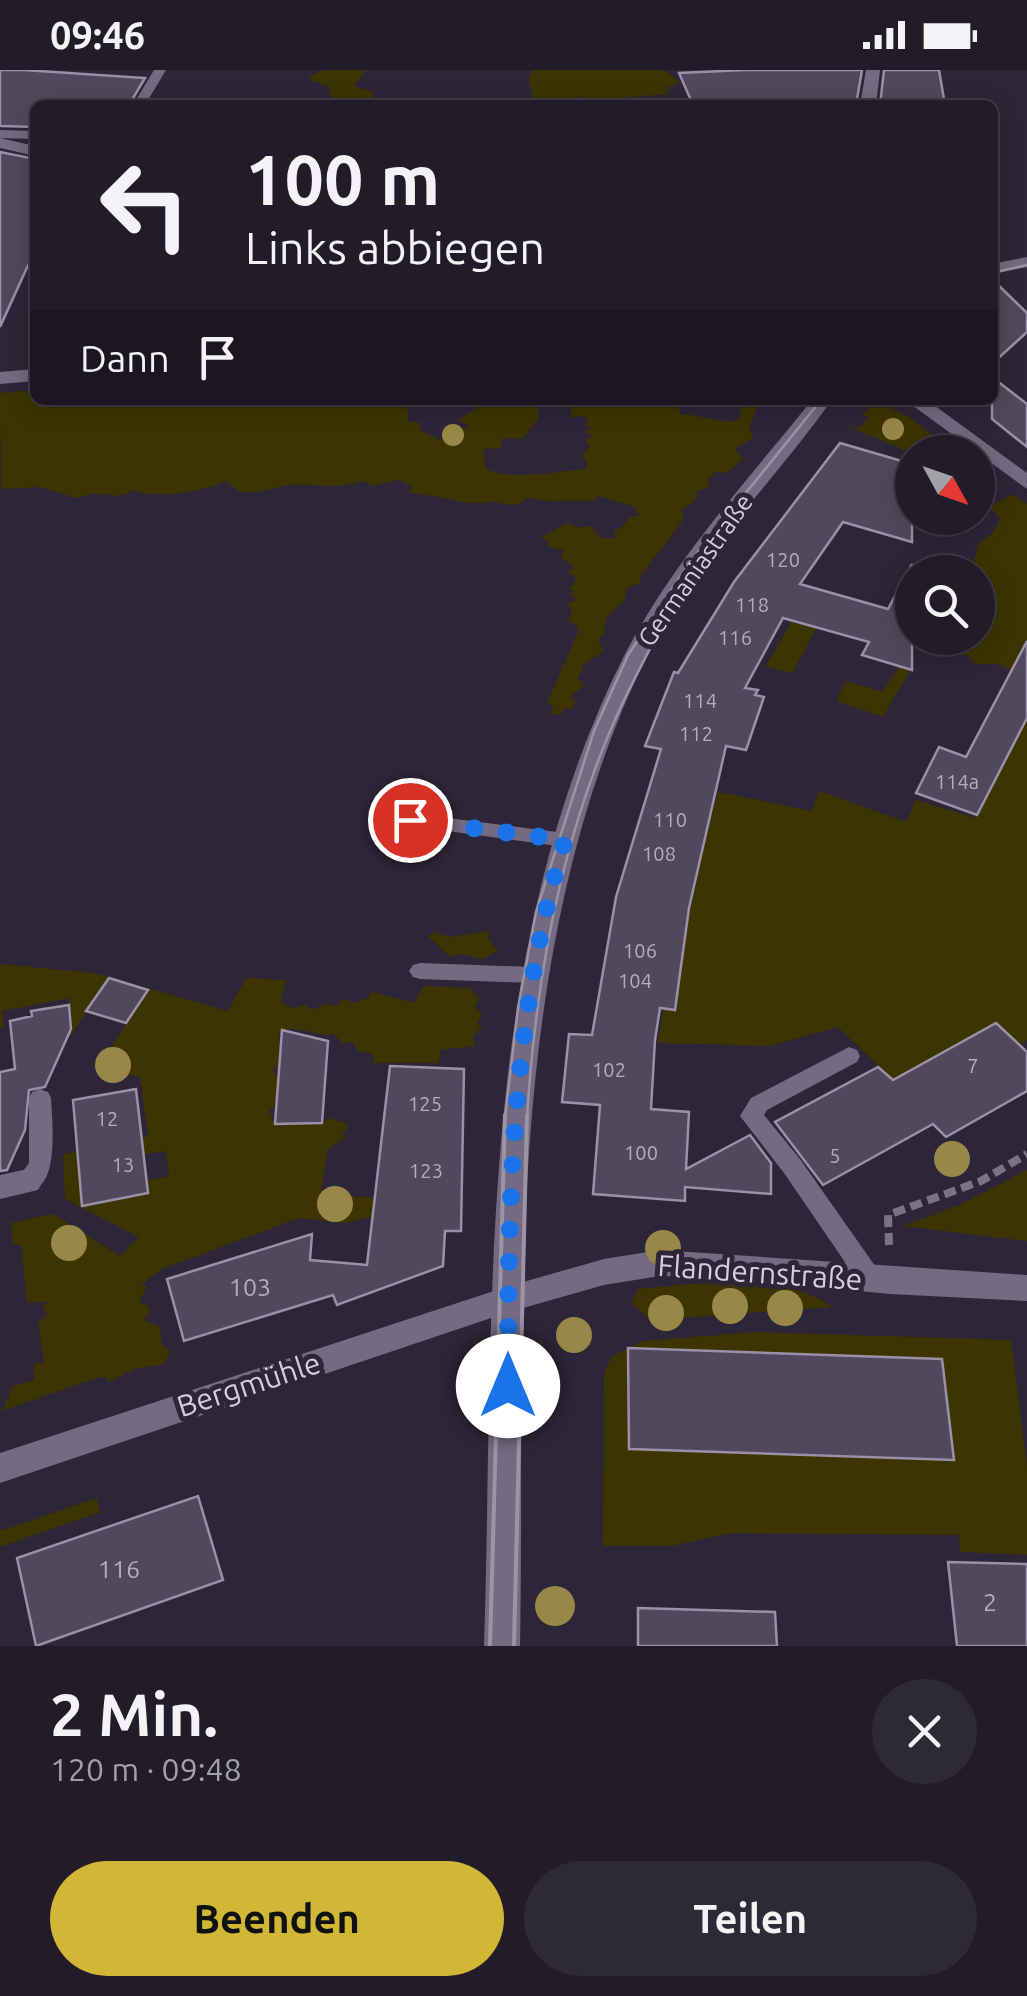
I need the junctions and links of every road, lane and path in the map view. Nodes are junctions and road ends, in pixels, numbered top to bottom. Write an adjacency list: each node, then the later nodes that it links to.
1 (160, 70): 3 (lane)
2 (873, 70): 4 (main road)
3 (142, 100)
4 (869, 100)
5 (0, 134): 6 (lane)
6 (30, 135)
7 (0, 143): 8 (main road)
8 (30, 150)
9 (30, 375): 10 (main road)
10 (0, 378)
11 (818, 405): 15 (main road, Germaniastraße)
12 (922, 405): 13 (main road)
13 (1027, 484)
14 (410, 820): 15 (lane)
15 (565, 840): 17 (main road, Germaniastraße)
16 (420, 971): 17 (lane)
17 (533, 975): 24 (main road, Germaniastraße)
18 (849, 1056): 22 (lane)
19 (40, 1098): 21 (lane)
20 (1027, 1154): 22 (path)
21 (14, 1184)
22 (881, 1280): 23 (main road, Flandernstraße); 24 (main road, Flandernstraße)
23 (1027, 1288)
24 (504, 1300): 25 (main road, Bergmühle); 26 (main road, Germaniastraße)
25 (0, 1468)
26 (502, 1646)

